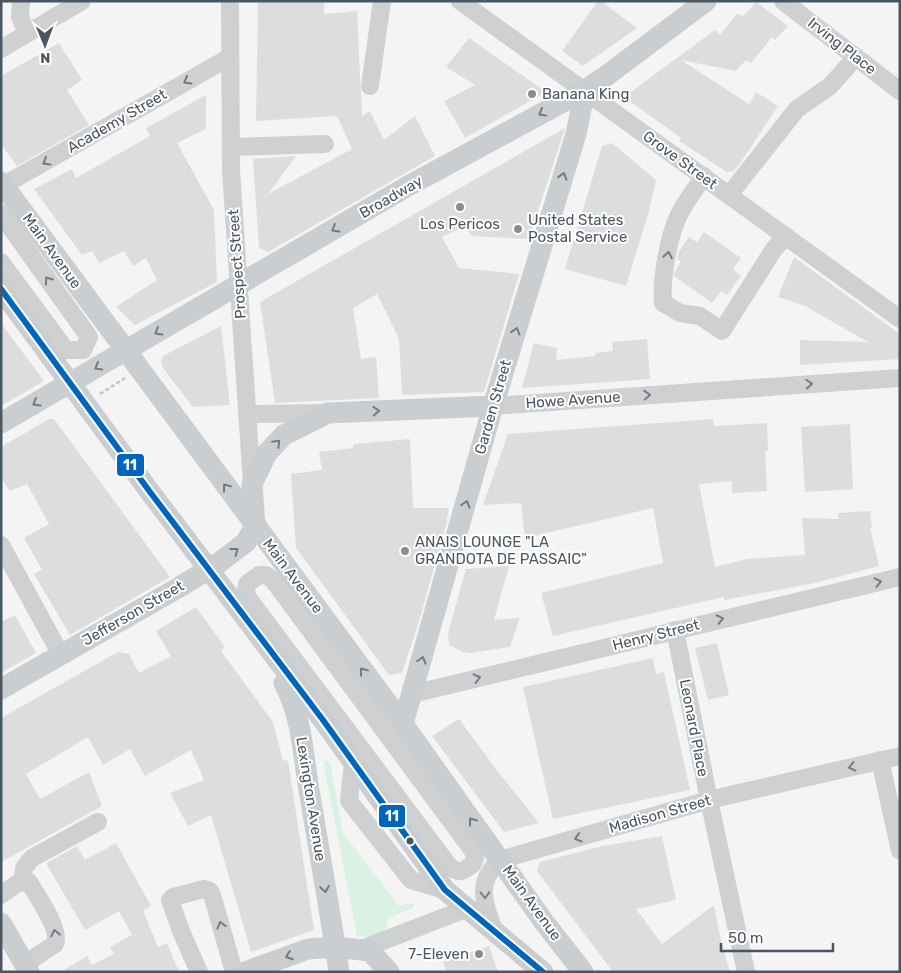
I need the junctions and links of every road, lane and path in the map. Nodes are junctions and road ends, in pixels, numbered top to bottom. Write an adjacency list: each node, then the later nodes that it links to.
1 (21, 1): 9 (street)
2 (82, 1): 8 (street)
3 (230, 1): 12 (street, Prospect Street)
4 (381, 1): 13 (street)
5 (460, 1): 14 (street, Grove Street)
6 (706, 1): 14 (main road, Broadway)
7 (784, 1): 11 (street, Irving Place)
8 (61, 6): 9 (street)
9 (28, 34): 10 (street)
10 (1, 49)
11 (856, 57): 15 (street, Irving Place); 20 (street)
12 (230, 58): 17 (street, Prospect Street); 19 (street, Academy Street, one-way to 19)
13 (370, 86)
14 (585, 90): 18 (street, Grove Street); 24 (main road, Broadway, one-way to 24); 34 (main road, Garden Street, one-way to 14)
15 (900, 91)
16 (325, 144): 17 (street)
17 (231, 147): 24 (street, Prospect Street)
18 (704, 176): 20 (street, Grove Street); 22 (street, one-way to 18)
19 (3, 184): 26 (main road, Main Avenue)
20 (729, 195): 22 (street, Grove Street)
21 (1, 214): 26 (street, one-way to 21)
22 (786, 236): 27 (street, Grove Street)
23 (1, 262): 28 (street)
24 (238, 285): 29 (main road, Broadway, one-way to 29); 35 (street, Prospect Street)
25 (1, 289): 28 (main road)
26 (85, 314): 28 (street); 29 (main road, Main Avenue)
27 (900, 319)
28 (48, 340): 32 (main road)
29 (126, 351): 32 (main road, Broadway, one-way to 32); 39 (main road, Main Avenue, one-way to 29)
30 (129, 376): 33 (path)
31 (900, 378): 34 (street, Howe Avenue, one-way to 31)
32 (70, 383): 37 (main road, Broadway, one-way to 37); 41 (main road)
33 (94, 398)
34 (493, 406): 36 (main road, Howe Avenue, one-way to 34); 49 (main road, Garden Street, one-way to 34)
35 (246, 414): 36 (street, Howe Avenue); 38 (street, Prospect Street)
36 (328, 414): 38 (main road, one-way to 36)
37 (1, 423)
38 (252, 484): 39 (main road, Prospect Street)
39 (255, 526): 41 (main road, Jefferson Street, one-way to 39); 43 (main road, Main Avenue)
40 (1, 545): 47 (street)
41 (208, 569): 44 (main road); 47 (main road, Jefferson Street)
42 (900, 577): 45 (street, Henry Street, one-way to 42)
43 (289, 586): 44 (street); 50 (main road, Main Avenue, one-way to 43)
44 (249, 612): 46 (main road); 54 (street)
45 (675, 630): 49 (street, Henry Street, one-way to 45); 55 (street, Leonard Place)
46 (258, 635): 53 (main road); 65 (main road, Lexington Avenue, one-way to 65)
47 (61, 655): 48 (main road, Jefferson Street)
48 (1, 689)
49 (412, 694): 50 (main road, Garden Street)
50 (396, 730): 54 (street); 58 (main road, Main Avenue, one-way to 50)
51 (900, 756): 52 (street, Madison Street)
52 (880, 760): 55 (street, Madison Street, one-way to 55); 57 (street)
53 (353, 761): 54 (main road); 60 (street)
54 (390, 800): 60 (main road)
55 (709, 800): 58 (street, Madison Street, one-way to 58); 75 (street, Leonard Place)
56 (98, 822): 59 (street)
57 (900, 851)
58 (500, 860): 64 (street, one-way to 64); 74 (main road, Main Avenue)
59 (23, 881): 61 (street); 67 (street, one-way to 59)
60 (445, 890): 62 (main road)
61 (1, 895)
62 (468, 908): 64 (main road); 66 (street)
63 (1, 922): 67 (main road)
64 (496, 933): 73 (main road)
65 (335, 947): 66 (main road); 70 (main road, one-way to 70); 71 (main road, Lexington Avenue)
66 (362, 949): 72 (main road)
67 (27, 968)
68 (199, 972): 69 (street, one-way to 68)
69 (234, 972)
70 (245, 972)
71 (339, 972)
72 (389, 972)
73 (543, 972)
74 (583, 972)
75 (746, 972)

